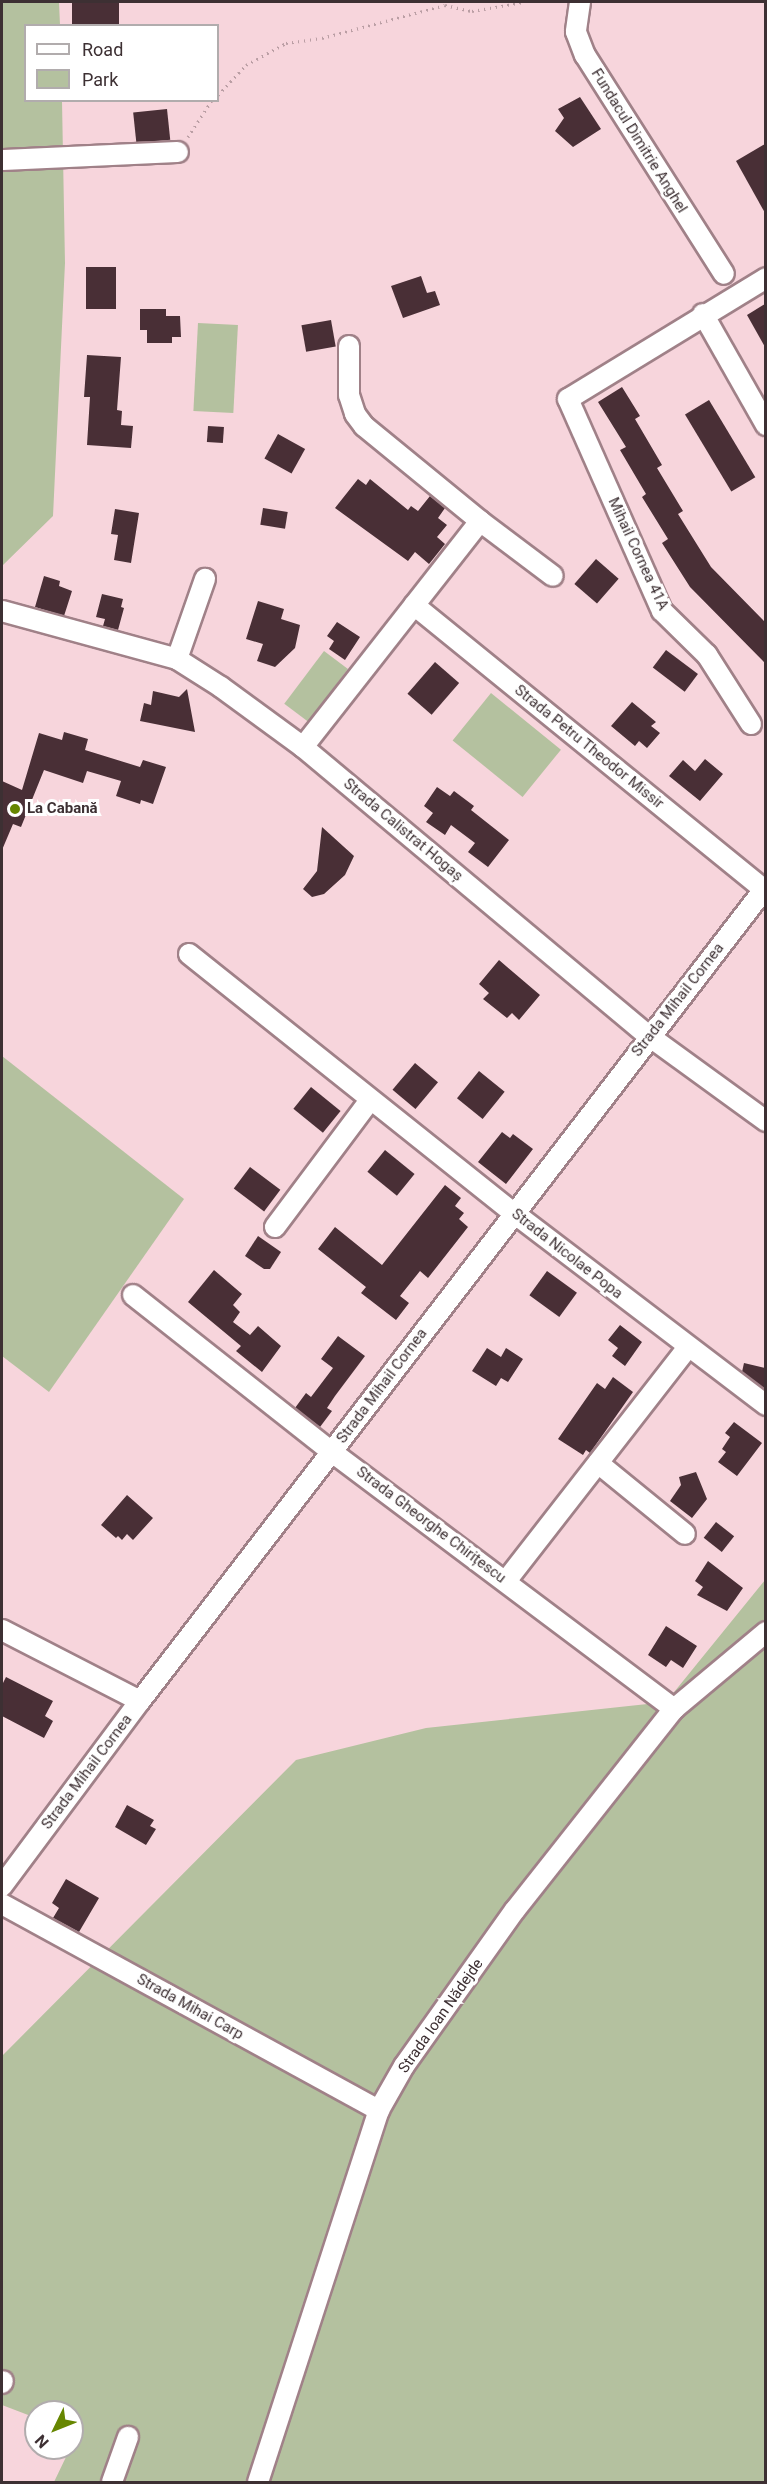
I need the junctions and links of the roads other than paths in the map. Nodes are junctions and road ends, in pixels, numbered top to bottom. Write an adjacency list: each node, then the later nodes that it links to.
1 (580, 2): 4 (street, Fundacul Dimitrie Anghel)
2 (178, 152): 3 (street)
3 (2, 159)
4 (723, 274)
5 (765, 278): 6 (street)
6 (703, 314): 8 (street); 15 (street, Mihail Cornea 41A)
7 (348, 346): 9 (street)
8 (765, 425)
9 (480, 521): 10 (street); 12 (street)
10 (552, 576)
11 (205, 579): 14 (street)
12 (414, 604): 16 (street); 17 (street, Strada Petru Theodor Missir)
13 (2, 611): 14 (street, Strada Calistrat Hogaș)
14 (177, 659): 16 (street, Strada Calistrat Hogaș)
15 (751, 724)
16 (303, 747): 19 (street, Strada Calistrat Hogaș)
17 (765, 888): 19 (street, Strada Mihail Cornea)
18 (189, 954): 20 (street, Strada Nicolae Popa)
19 (649, 1036): 21 (street, Strada Calistrat Hogaș); 22 (street, Strada Mihail Cornea)
20 (370, 1100): 22 (street, Strada Nicolae Popa); 23 (street)
21 (765, 1121)
22 (514, 1213): 25 (street, Strada Nicolae Popa); 27 (street, Strada Mihail Cornea)
23 (275, 1227)
24 (133, 1295): 27 (street, Strada Gheorghe Chirițescu)
25 (688, 1347): 26 (street, Strada Nicolae Popa); 28 (street)
26 (765, 1405)
27 (332, 1452): 30 (street, Strada Gheorghe Chirițescu); 33 (street, Strada Mihail Cornea)
28 (598, 1463): 29 (street); 30 (street)
29 (685, 1534)
30 (506, 1581): 34 (street, Strada Gheorghe Chirițescu)
31 (2, 1630): 33 (street)
32 (765, 1632): 34 (street, Strada Ioan Nădejde)
33 (140, 1701): 35 (street, Strada Mihail Cornea)
34 (674, 1709): 37 (street, Strada Ioan Nădejde)
35 (2, 1886)
36 (2, 1904): 37 (street, Strada Mihai Carp)
37 (379, 2110): 40 (street, Strada Ioan Nădejde)
38 (128, 2437): 39 (street)
39 (112, 2482)
40 (258, 2482)

